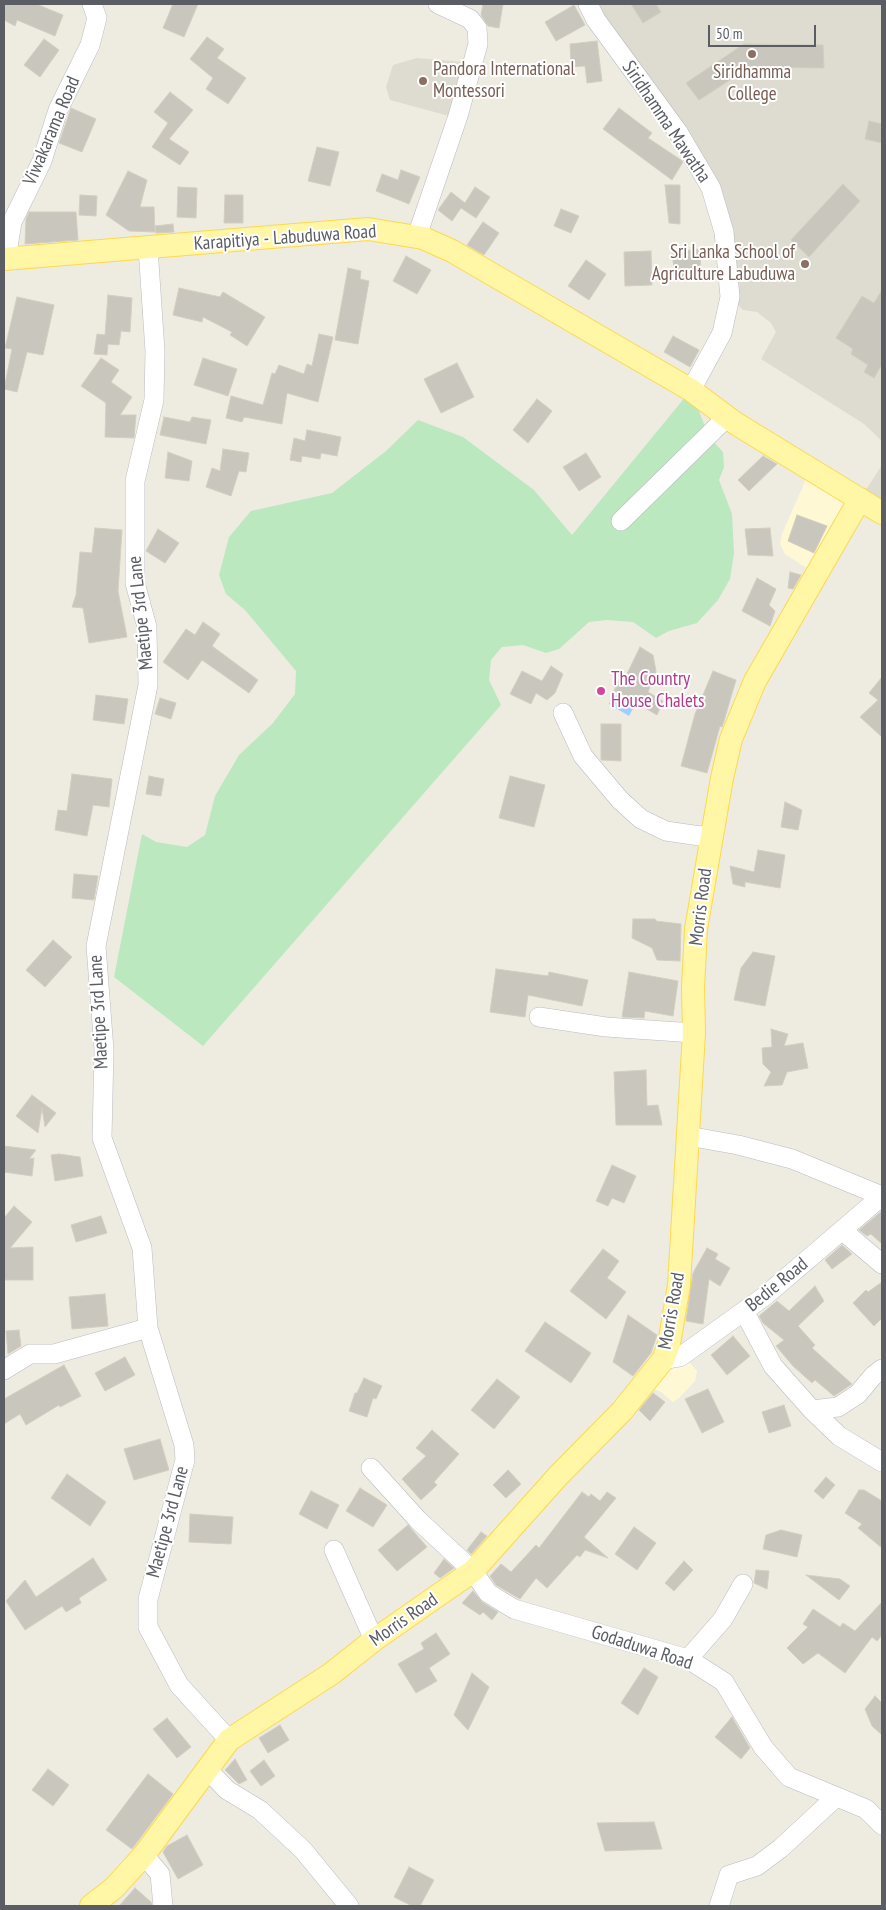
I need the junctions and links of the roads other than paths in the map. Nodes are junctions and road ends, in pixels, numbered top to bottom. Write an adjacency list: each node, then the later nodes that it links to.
1 (92, 4): 6 (street, Viwakarama Road)
2 (438, 4): 4 (street)
3 (588, 4): 7 (street, Siridhamma Mawatha)
4 (417, 236): 5 (main road, Karapitiya - Labuduwa Road); 7 (main road, Karapitiya - Labuduwa Road)
5 (148, 248): 6 (main road, Karapitiya - Labuduwa Road); 21 (street, Maetipe 3rd Lane)
6 (5, 259)
7 (691, 390): 8 (main road, Karapitiya - Labuduwa Road)
8 (727, 417): 9 (main road, Karapitiya - Labuduwa Road); 11 (street)
9 (860, 499): 10 (main road, Karapitiya - Labuduwa Road); 13 (main road, Morris Road)
10 (882, 513)
11 (621, 521)
12 (563, 713): 13 (street)
13 (711, 834): 15 (main road, Morris Road)
14 (539, 1017): 15 (street)
15 (694, 1032): 16 (main road, Morris Road)
16 (688, 1136): 17 (street); 22 (main road, Morris Road)
17 (882, 1196): 18 (street, Bedie Road)
18 (842, 1231): 19 (street); 20 (street, Bedie Road)
19 (882, 1264)
20 (744, 1311): 22 (street, Bedie Road); 25 (street)
21 (148, 1328): 24 (street); 33 (street, Maetipe 3rd Lane)
22 (663, 1360): 29 (main road, Morris Road)
23 (882, 1369): 25 (street)
24 (4, 1370)
25 (812, 1410): 26 (street)
26 (882, 1462)
27 (371, 1468): 29 (street, Godaduwa Road)
28 (334, 1550): 31 (street)
29 (473, 1571): 31 (main road, Morris Road); 32 (street, Godaduwa Road)
30 (743, 1584): 32 (street)
31 (374, 1640): 33 (main road, Morris Road)
32 (688, 1659): 35 (street, Godaduwa Road)
33 (229, 1740): 34 (main road, Morris Road)
34 (207, 1769): 37 (main road, Morris Road); 40 (street)
35 (836, 1797): 36 (street, Godaduwa Road); 41 (street)
36 (882, 1825)
37 (144, 1855): 38 (main road, Morris Road); 39 (street)
38 (91, 1906)
39 (163, 1906)
40 (348, 1906)
41 (719, 1906)

